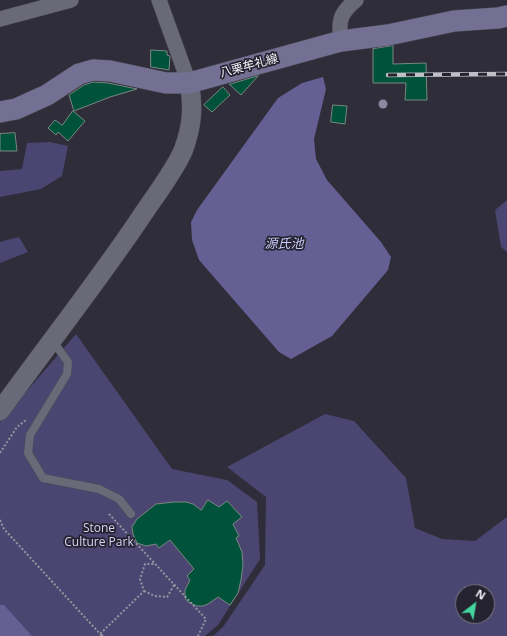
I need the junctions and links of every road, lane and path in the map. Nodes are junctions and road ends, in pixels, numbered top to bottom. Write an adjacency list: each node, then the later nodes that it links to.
1 (71, 0): 5 (street)
2 (159, 0): 7 (street)
3 (356, 0): 6 (street)
4 (507, 16): 6 (main road, 八栗牟礼線)
5 (0, 20)
6 (340, 41): 7 (main road, 八栗牟礼線)
7 (189, 82): 8 (main road, 八栗牟礼線); 9 (street)
8 (0, 112)
9 (52, 339): 10 (street); 14 (lane)
10 (0, 411)
11 (26, 420): 12 (path)
12 (0, 453)
13 (109, 514): 16 (path)
14 (131, 514)
15 (0, 520): 19 (path)
16 (154, 564): 17 (path); 18 (path)
17 (174, 585): 18 (path); 20 (path)
18 (144, 591): 19 (path)
19 (102, 635)
20 (198, 636)

